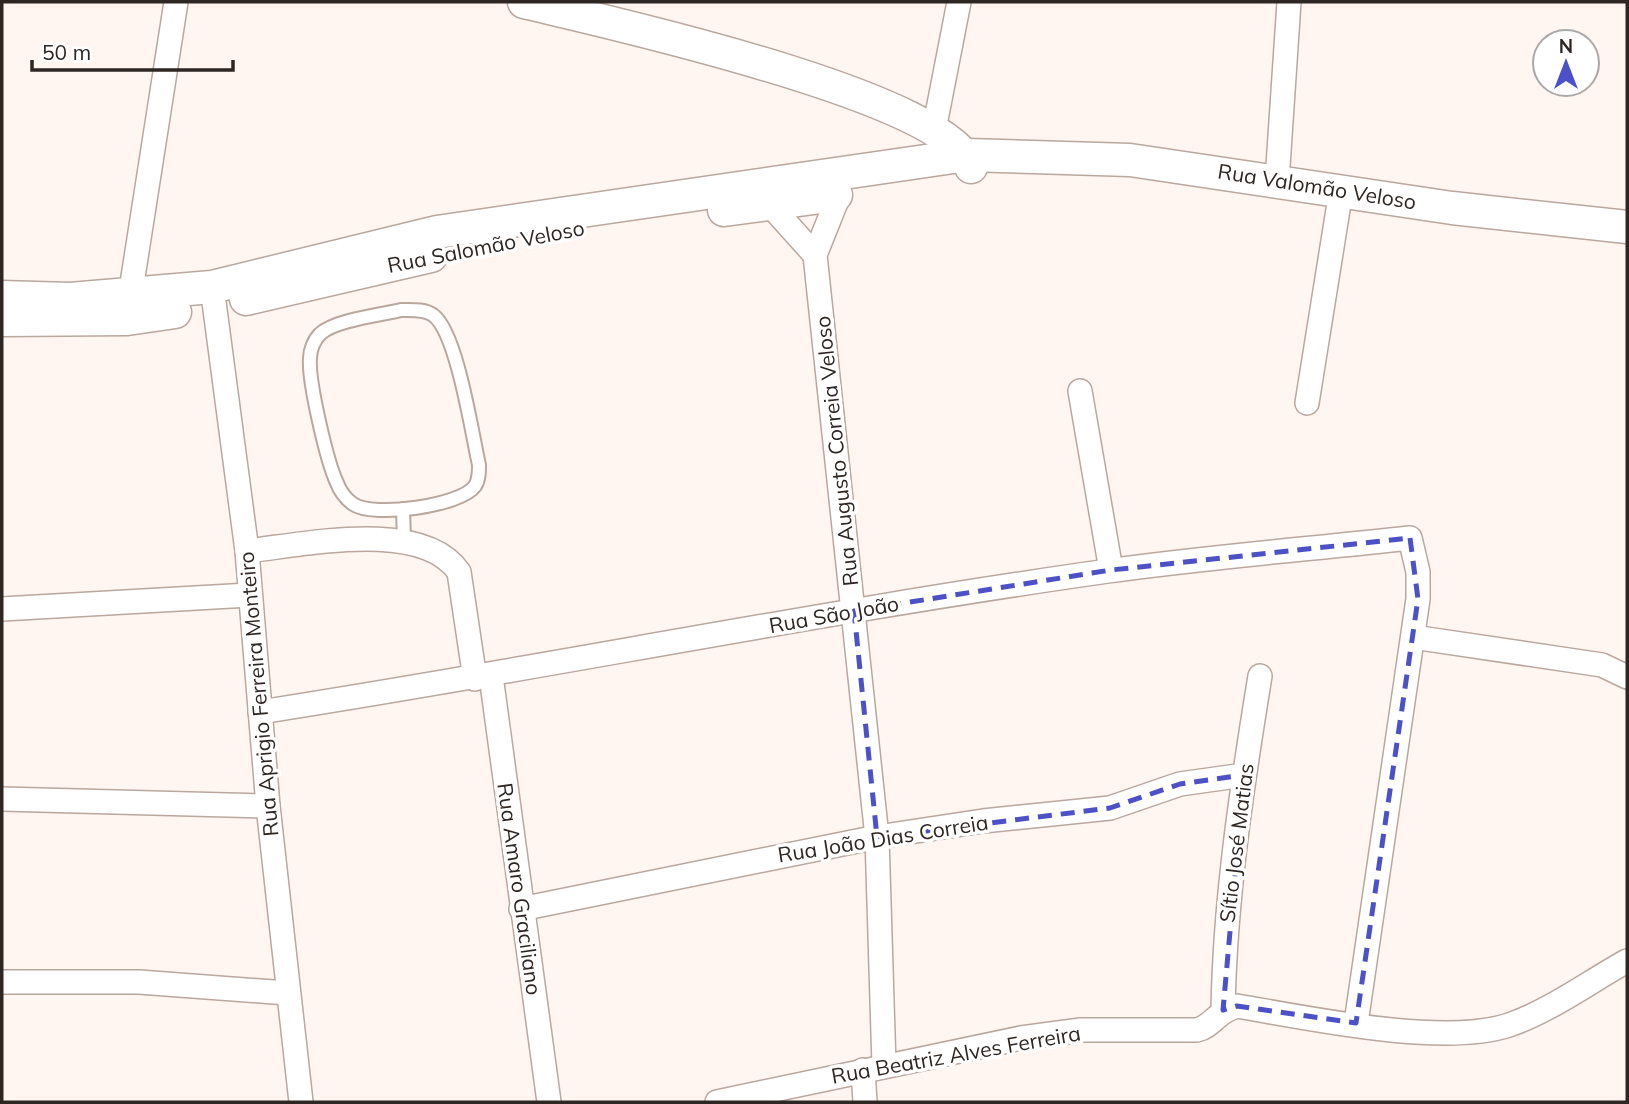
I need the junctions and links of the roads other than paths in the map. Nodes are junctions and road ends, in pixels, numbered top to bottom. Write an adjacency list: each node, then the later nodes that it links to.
1 (176, 2): 15 (street)
2 (526, 2): 5 (street)
3 (959, 2): 5 (street)
4 (1289, 2): 7 (street)
5 (934, 130): 6 (street)
6 (969, 163): 7 (street, Rua Valomão Veloso); 9 (street, Rua Salomão Veloso); 13 (street, Rua Salomão Veloso)
7 (1277, 181): 8 (street, Rua Valomão Veloso)
8 (1342, 191): 11 (street, Rua Valomão Veloso); 18 (street)
9 (839, 195): 10 (street, Rua Salomão Veloso); 12 (street, Rua Augusto Correia Veloso)
10 (770, 205): 12 (street); 13 (street, Rua Salomão Veloso)
11 (1627, 227)
12 (815, 254): 25 (street, Rua Augusto Correia Veloso)
13 (214, 296): 15 (street, Rua Salomão Veloso); 21 (street, Rua Aprigio Ferreira Monteiro)
14 (2, 297): 15 (street, Rua Salomão Veloso)
15 (129, 308): 16 (street, Rua Salomão Veloso)
16 (2, 320)
17 (1080, 391): 22 (street)
18 (1307, 403)
19 (403, 509): 19 (lane); 20 (lane)
20 (404, 540): 21 (street); 27 (street, Rua Amaro Graciliano)
21 (247, 551): 23 (street, Rua Aprigio Ferreira Monteiro)
22 (1111, 570): 25 (street, Rua São João); 26 (street, Rua São João)
23 (249, 595): 24 (street); 30 (street, Rua Aprigio Ferreira Monteiro)
24 (2, 608)
25 (854, 611): 27 (street, Rua São João); 34 (street, Rua Augusto Correia Veloso)
26 (1413, 637): 29 (street); 40 (street)
27 (483, 677): 30 (street, Rua São João); 35 (street, Rua Amaro Graciliano)
28 (1260, 677): 31 (street, Sítio José Matias)
29 (1627, 677)
30 (260, 712): 33 (street, Rua Aprigio Ferreira Monteiro)
31 (1244, 775): 34 (street, Rua João Dias Correia); 39 (street, Sítio José Matias)
32 (2, 799): 33 (street)
33 (268, 806): 38 (street, Rua Aprigio Ferreira Monteiro)
34 (877, 837): 35 (street, Rua João Dias Correia); 41 (street, Rua Augusto Correia Veloso)
35 (521, 909): 43 (street, Rua Amaro Graciliano)
36 (1627, 961): 40 (street)
37 (2, 982): 38 (street)
38 (287, 993): 42 (street, Rua Aprigio Ferreira Monteiro)
39 (1223, 1010): 40 (street); 41 (street, Rua Beatriz Alves Ferreira)
40 (1356, 1023)
41 (873, 1068): 44 (street, Rua Beatriz Alves Ferreira); 45 (street, Rua Augusto Correia Veloso)
42 (301, 1102)
43 (549, 1102)
44 (717, 1102)
45 (865, 1102)

